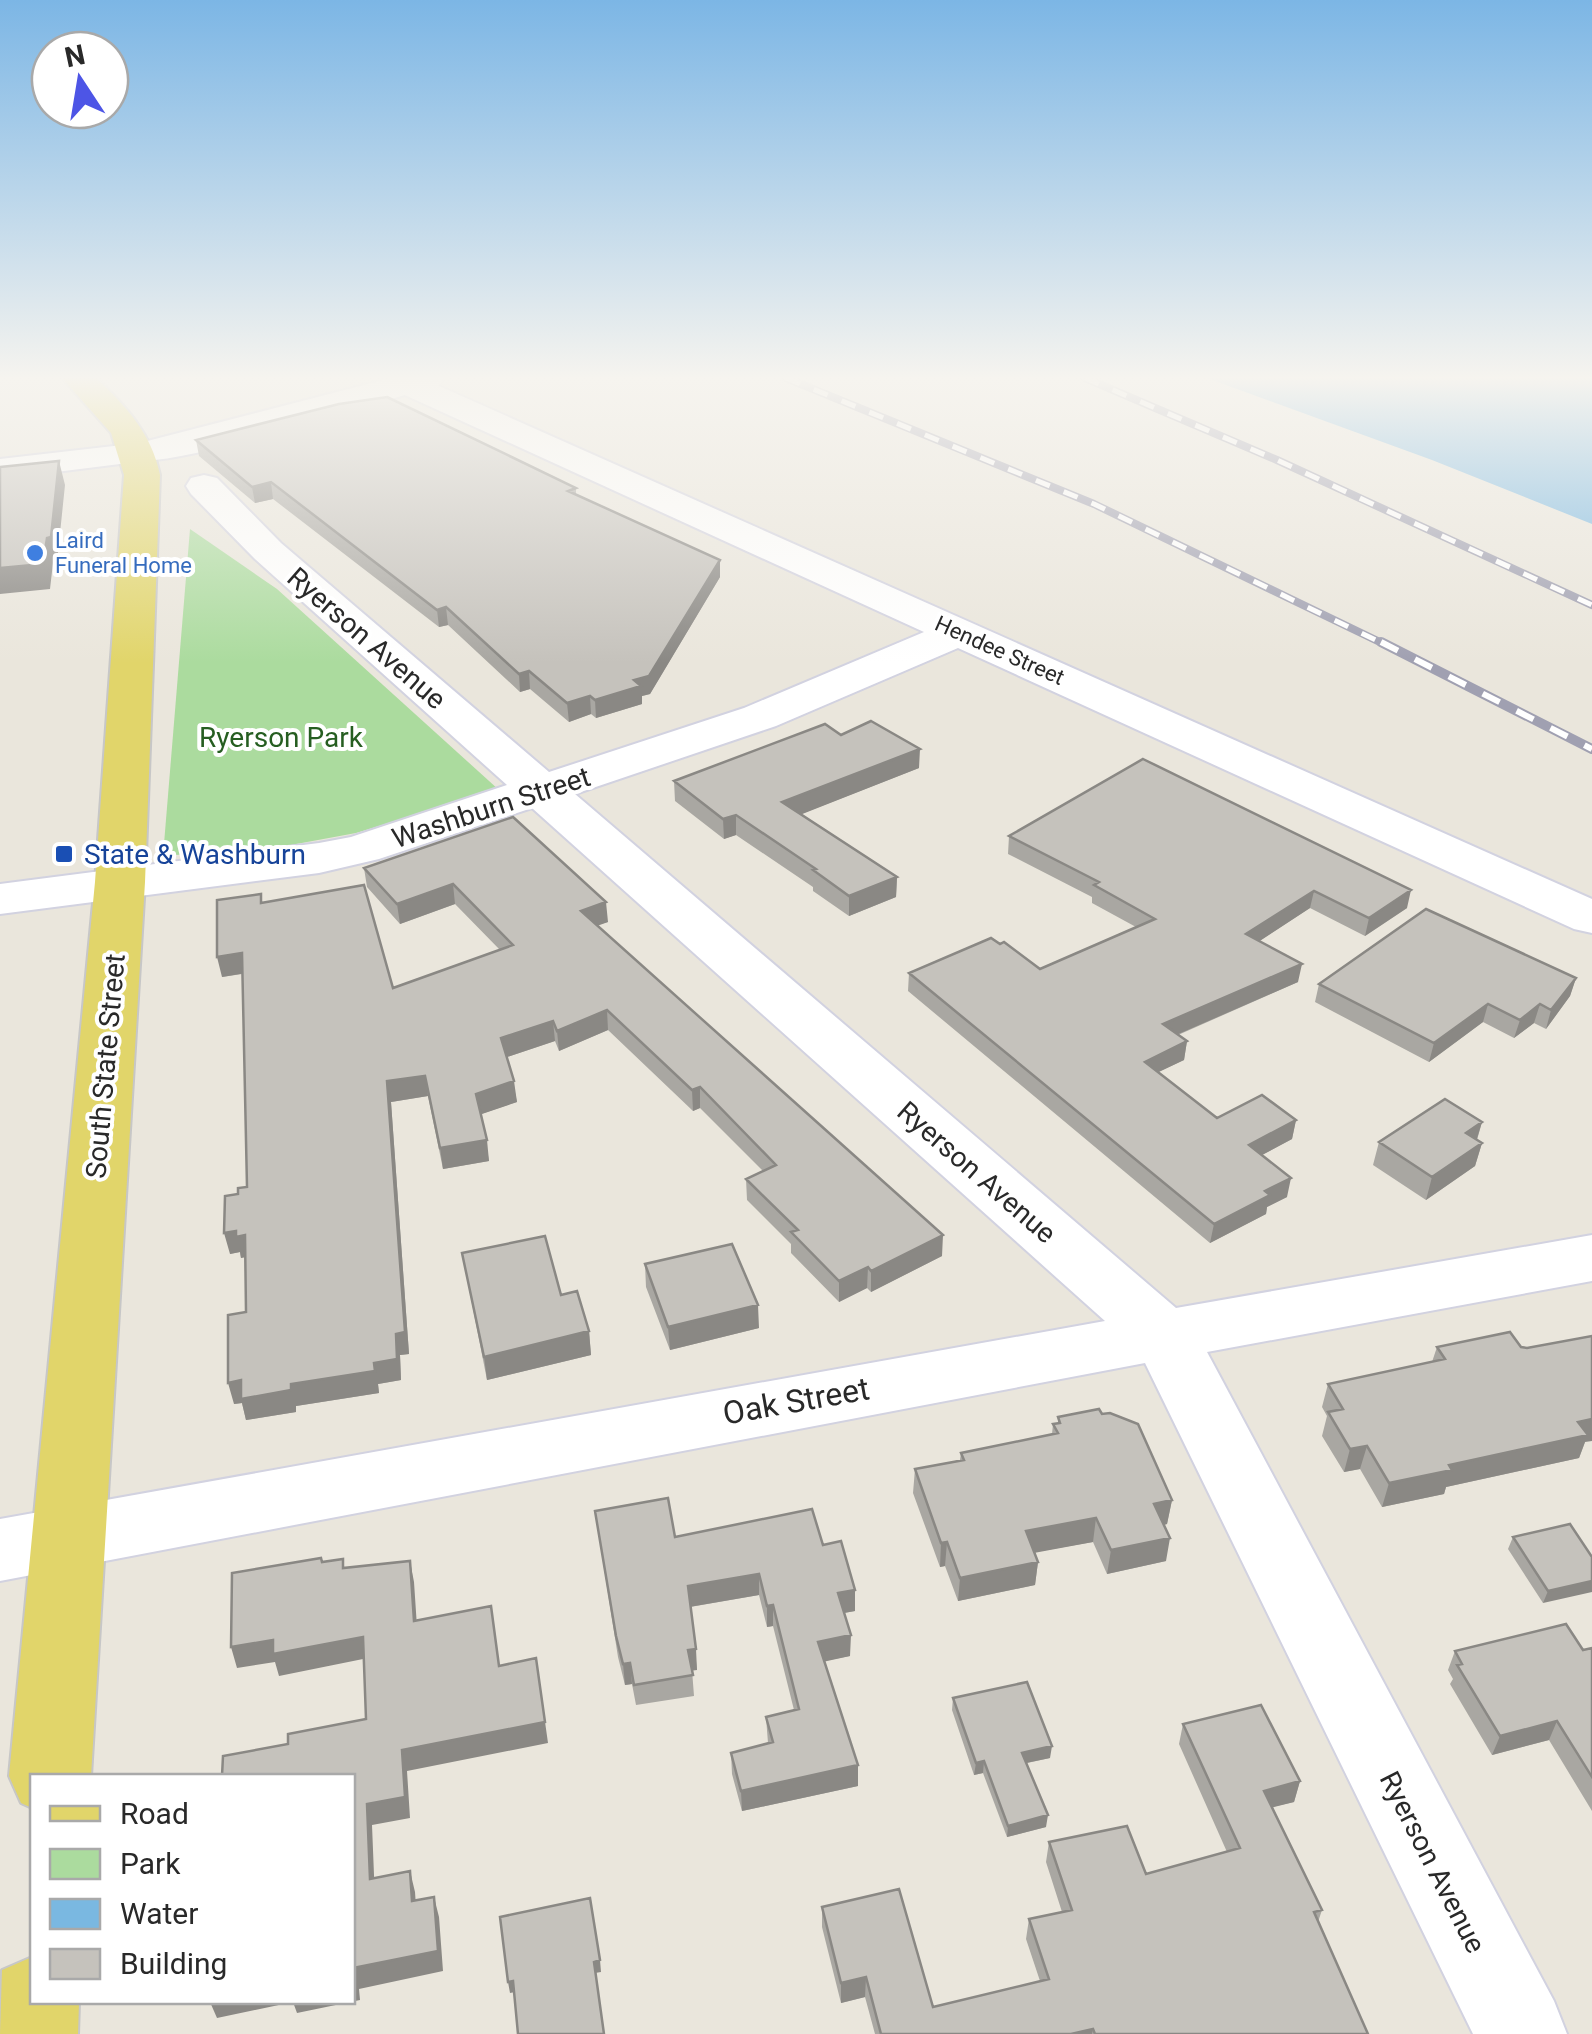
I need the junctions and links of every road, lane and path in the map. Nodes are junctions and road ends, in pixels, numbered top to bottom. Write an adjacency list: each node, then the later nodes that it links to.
1 (142, 473): 6 (main road, South State Street)
2 (616, 473): 4 (street, Hendee Street)
3 (204, 486): 5 (street, Ryerson Avenue)
4 (960, 632): 5 (street, Washburn Street); 8 (street, Hendee Street)
5 (541, 791): 6 (street, Washburn Street); 10 (street, Ryerson Avenue)
6 (120, 882): 7 (street, Washburn Street); 11 (main road, South State Street)
7 (0, 899)
8 (1592, 918)
9 (1592, 1258): 10 (street, Oak Street)
10 (1165, 1336): 11 (street, Oak Street); 16 (street, Ryerson Avenue)
11 (68, 1536): 12 (street, Oak Street); 13 (main road, South State Street)
12 (0, 1550)
13 (50, 1774)
14 (34, 2004): 15 (main road)
15 (32, 2034)
16 (1521, 2034)

